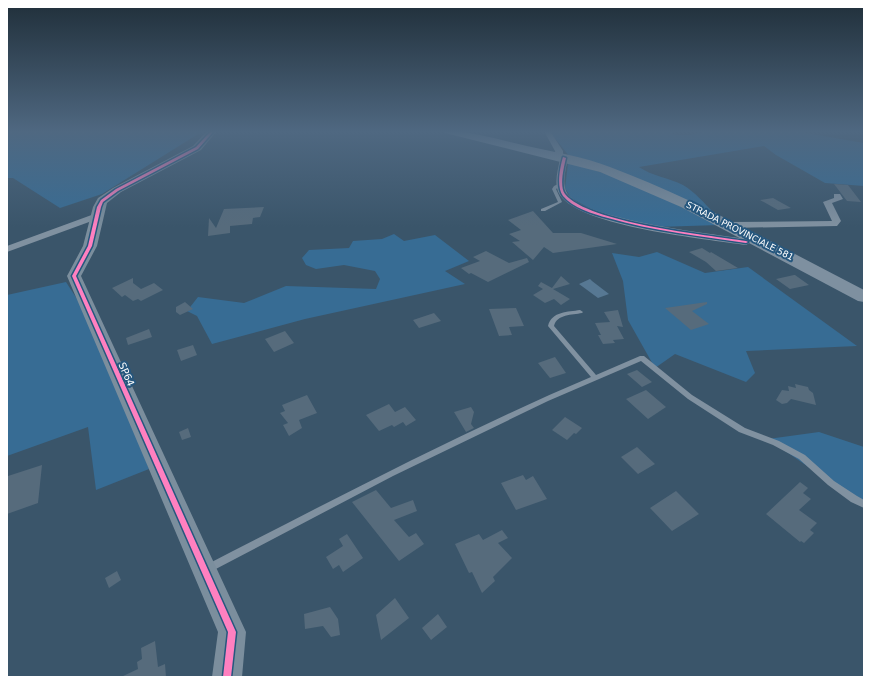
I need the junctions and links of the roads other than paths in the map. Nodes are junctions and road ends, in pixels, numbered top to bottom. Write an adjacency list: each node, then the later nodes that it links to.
1 (169, 163): 7 (street, SP64 / SP64)
2 (562, 163): 4 (street)
3 (581, 163): 8 (main road, STRADA PROVINCIALE 581)
4 (561, 184): 6 (lane); 9 (street)
5 (837, 196): 8 (street)
6 (543, 210)
7 (97, 216): 10 (street); 15 (street, SP64 / SP64)
8 (728, 225): 11 (main road, STRADA PROVINCIALE 581)
9 (746, 242)
10 (7, 248)
11 (864, 297)
12 (580, 312): 13 (lane)
13 (595, 378): 14 (lane); 15 (lane)
14 (864, 504)
15 (204, 570): 16 (street, SP64 / SP64)
16 (227, 677)

